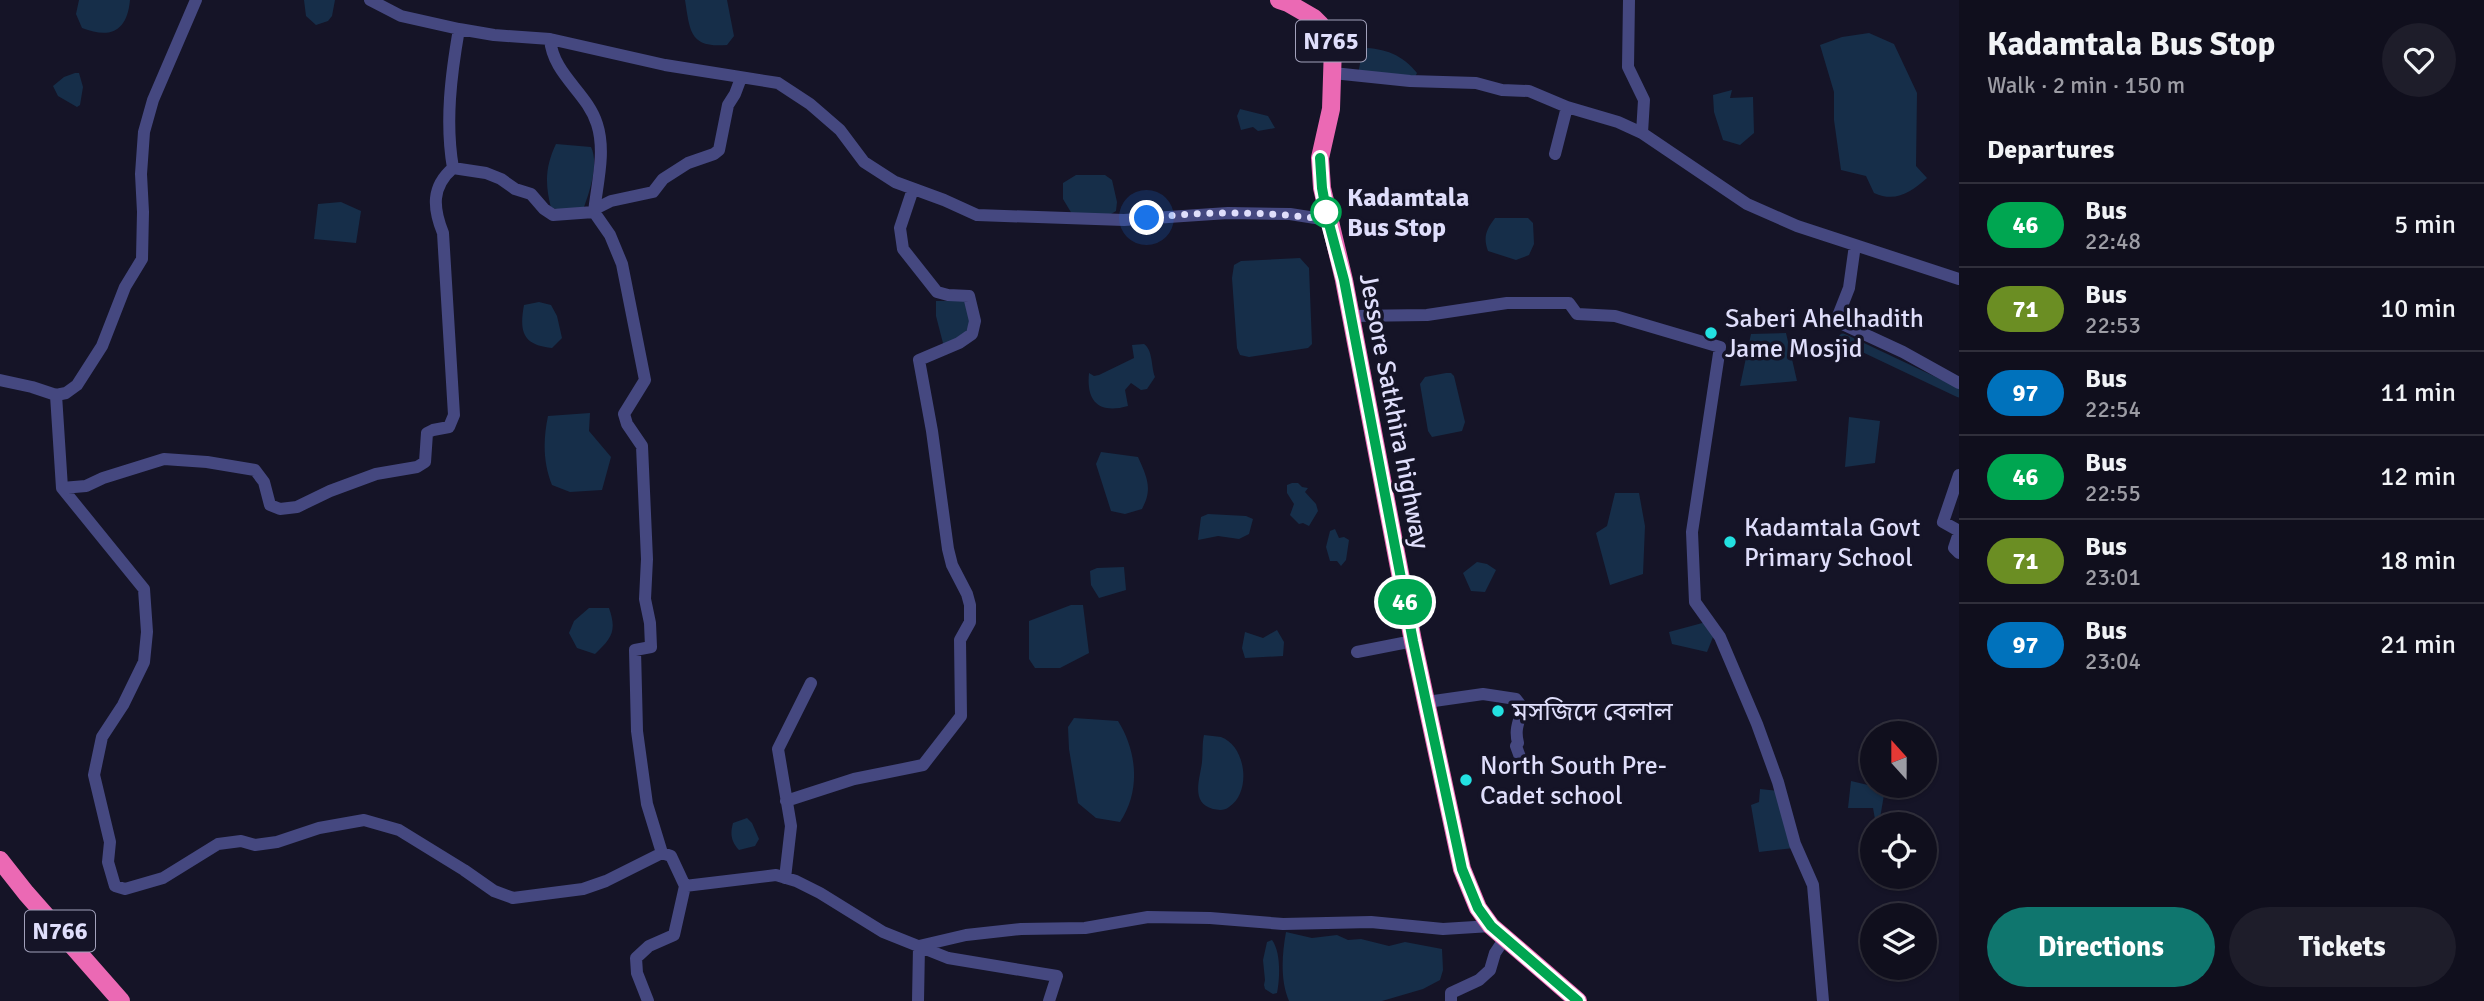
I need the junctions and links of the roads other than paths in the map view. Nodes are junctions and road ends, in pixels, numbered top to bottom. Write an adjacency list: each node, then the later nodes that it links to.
1 (196, 0): 21 (street)
2 (370, 0): 5 (street)
3 (1279, 0): 7 (highway, N765)
4 (1629, 0): 10 (street)
5 (458, 29): 6 (street); 12 (street)
6 (551, 39): 8 (street); 14 (street)
7 (1333, 73): 9 (street); 15 (highway, Jessore Satkhira highway / N765)
8 (741, 78): 13 (street); 14 (street)
9 (1567, 107): 10 (street); 11 (street)
10 (1642, 134): 16 (street)
11 (1555, 154)
12 (453, 168): 14 (street); 23 (street)
13 (913, 189): 15 (street); 31 (street)
14 (594, 210): 32 (street)
15 (1328, 220): 18 (highway, Jessore Satkhira highway / N765)
16 (1855, 245): 17 (street); 20 (street)
17 (1959, 279)
18 (1350, 316): 26 (highway, Jessore Satkhira highway / N765); 45 (street)
19 (0, 380): 21 (street)
20 (1959, 383)
21 (56, 395): 23 (street)
22 (1959, 475): 24 (street)
23 (62, 488): 32 (street)
24 (1959, 532): 25 (street)
25 (1959, 553)
26 (1413, 641): 27 (street); 29 (highway, Jessore Satkhira highway / N765)
27 (1357, 652)
28 (811, 684): 31 (street)
29 (1427, 702): 30 (street); 36 (highway, Jessore Satkhira highway / N765)
30 (1520, 757)
31 (786, 801): 34 (street)
32 (662, 853): 35 (street)
33 (0, 860): 39 (highway, N766)
34 (785, 878): 35 (street); 38 (street)
35 (685, 886): 40 (street)
36 (1491, 926): 37 (highway, Jessore Satkhira highway / N765); 38 (street)
37 (1505, 939): 43 (street); 44 (highway, Jessore Satkhira highway / N765)
38 (919, 946): 41 (street); 42 (street)
39 (121, 1001)
40 (648, 1001)
41 (918, 1001)
42 (1049, 1001)
43 (1451, 1001)
44 (1578, 1001)
45 (1823, 1001)

